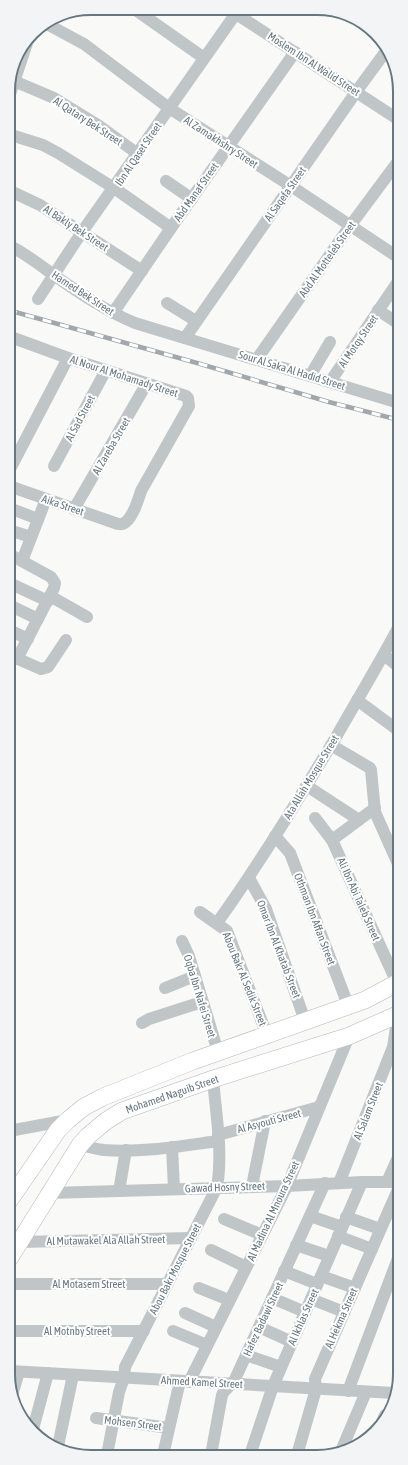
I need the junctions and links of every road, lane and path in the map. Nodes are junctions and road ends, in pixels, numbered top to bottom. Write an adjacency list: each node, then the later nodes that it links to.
1 (143, 15): 7 (street)
2 (231, 15): 7 (street, Ibn Al Qaset Street)
3 (241, 15): 5 (street, Moslem Ibn Al Walid Street)
4 (51, 27): 10 (street, Al Zamakhshry Street)
5 (295, 52): 9 (street, Moslem Ibn Al Walid Street); 13 (street, Abd Manaf Street)
6 (384, 54): 9 (street, Al Saqefa Street)
7 (204, 58): 10 (street, Ibn Al Qaset Street)
8 (15, 82): 14 (street, Al Qatary Bek Street)
9 (356, 92): 11 (street, Moslem Ibn Al Walid Street); 17 (street, Al Saqefa Street)
10 (169, 108): 13 (street, Al Zamakhshry Street); 14 (street, Ibn Al Qaset Street)
11 (393, 117)
12 (15, 136): 18 (street)
13 (228, 147): 17 (street, Al Zamakhshry Street); 20 (street, Abd Manaf Street)
14 (138, 154): 18 (street, Ibn Al Qaset Street)
15 (393, 167): 21 (street, Abd Al Motteleb Street)
16 (166, 181): 20 (street)
17 (291, 186): 21 (street, Al Zamakhshry Street); 34 (street, Al Saqefa Street)
18 (114, 188): 22 (street); 23 (street, Ibn Al Qaset Street)
19 (15, 193): 23 (street, Al Bakly Bek Street)
20 (192, 199): 22 (street, Abd Manaf Street)
21 (350, 226): 25 (street, Al Zamakhshry Street); 39 (street, Abd Al Motteleb Street)
22 (171, 228): 26 (street, Abd Manaf Street)
23 (82, 232): 26 (street, Al Bakly Bek Street); 27 (street, Ibn Al Qaset Street)
24 (15, 249): 27 (street, Hamed Bek Street)
25 (393, 254)
26 (142, 271): 32 (street, Abd Manaf Street)
27 (55, 275): 29 (street, Ibn Al Qaset Street); 32 (street, Hamed Bek Street)
28 (393, 289): 31 (street, Al Motqy Street)
29 (38, 300)
30 (167, 303): 34 (street)
31 (378, 310): 33 (street); 42 (street, Al Motqy Street)
32 (113, 314): 35 (street, Hamed Bek Street)
33 (393, 320)
34 (196, 321): 35 (street, Al Saqefa Street)
35 (185, 338): 39 (street, Sour Al Saka Al Hadid Street)
36 (15, 339): 38 (street, Al Nour Al Mohamady Street)
37 (330, 342): 41 (street)
38 (68, 358): 40 (street, Al Nour Al Mohamady Street); 45 (street)
39 (257, 359): 41 (street, Sour Al Saka Al Hadid Street)
40 (106, 370): 43 (street, Al Nour Al Mohamady Street); 46 (street, Al Sad Street)
41 (310, 376): 42 (street, Sour Al Saka Al Hadid Street)
42 (330, 382): 44 (street, Sour Al Saka Al Hadid Street)
43 (147, 383): 49 (street, Al Zareba Street); 52 (street, Al Nour Al Mohamady Street)
44 (393, 401)
45 (15, 460)
46 (54, 466)
47 (15, 488): 48 (street, Aika Street)
48 (46, 499): 49 (street, Aika Street); 51 (street)
49 (74, 509): 52 (street, Aika Street)
50 (15, 510): 51 (street)
51 (38, 519): 54 (street)
52 (118, 524)
53 (15, 532): 54 (street)
54 (31, 537): 56 (street)
55 (15, 558): 56 (street)
56 (22, 561): 58 (street)
57 (15, 585): 58 (street)
58 (49, 599): 60 (street); 61 (street)
59 (15, 608): 61 (street)
60 (87, 617)
61 (38, 619): 64 (street)
62 (15, 633): 64 (street)
63 (393, 638): 67 (street, Ata Allah Mosque Street)
64 (28, 639): 66 (street)
65 (66, 640): 68 (street)
66 (15, 655)
67 (384, 655): 69 (street); 70 (street, Ata Allah Mosque Street)
68 (15, 658)
69 (393, 662)
70 (357, 700): 71 (street); 72 (street, Ata Allah Mosque Street)
71 (393, 722)
72 (331, 744): 73 (street, Ata Allah Mosque Street); 74 (street)
73 (307, 786): 76 (street); 77 (street, Ata Allah Mosque Street)
74 (375, 808): 76 (street); 79 (street)
75 (314, 818): 78 (street, Ali Ibn Abi Taleb Street)
76 (359, 820): 78 (street)
77 (275, 836): 80 (street, Ata Allah Mosque Street); 89 (street, Othman Ibn Affan Street)
78 (332, 840): 84 (street, Ali Ibn Abi Taleb Street)
79 (393, 852)
80 (249, 878): 82 (street, Ata Allah Mosque Street); 91 (street, Omar Ibn Al Khatab Street)
81 (200, 912): 82 (street, Abou Bakr Al Sedik Street)
82 (217, 923): 93 (street, Abou Bakr Al Sedik Street)
83 (182, 941): 85 (street, Oqba Ibn Nafei Street)
84 (393, 972)
85 (194, 976): 87 (street); 88 (street, Oqba Ibn Nafei Street)
86 (393, 986): 89 (main road, Mohamed Naguib Street)
87 (165, 988)
88 (202, 1002): 92 (street); 96 (street, Oqba Ibn Nafei Street)
89 (348, 1006): 91 (main road, Mohamed Naguib Street)
90 (393, 1018): 94 (main road, Mohamed Naguib Street)
91 (305, 1021): 93 (main road, Mohamed Naguib Street)
92 (142, 1023)
93 (270, 1034): 96 (main road, Mohamed Naguib Street); 97 (main road)
94 (349, 1036): 97 (main road, Mohamed Naguib Street); 100 (street, Al Madina Al Mnoura Street)
95 (393, 1047): 113 (street, Al Salam Street)
96 (218, 1052): 98 (main road, Mohamed Naguib Street)
97 (282, 1058): 99 (main road, Mohamed Naguib Street)
98 (193, 1061): 99 (main road); 101 (main road, Mohamed Naguib Street)
99 (206, 1082): 104 (street, Abou Bakr Mosque Street); 105 (main road, Mohamed Naguib Street)
100 (319, 1107): 102 (street, Al Asyouti Street); 115 (street, Al Madina Al Mnoura Street)
101 (68, 1120): 103 (street); 119 (main road, Mohamed Naguib Street)
102 (265, 1121): 104 (street, Al Asyouti Street); 114 (street)
103 (15, 1132)
104 (218, 1138): 106 (street, Al Asyouti Street); 116 (street, Abou Bakr Mosque Street)
105 (80, 1145): 107 (street, Al Asyouti Street); 120 (main road, Mohamed Naguib Street)
106 (172, 1147): 107 (street, Al Asyouti Street); 117 (street)
107 (126, 1150): 118 (street)
108 (393, 1169): 110 (street)
109 (362, 1182): 110 (street, Gawad Hosny Street); 113 (street, Gawad Hosny Street); 124 (street, Al Ikhlas Street)
110 (387, 1182): 111 (street, Gawad Hosny Street)
111 (393, 1182)
112 (325, 1183): 113 (street, Gawad Hosny Street); 115 (street, Gawad Hosny Street); 122 (street, Hafez Badawi Street)
113 (339, 1183)
114 (252, 1186): 115 (street, Gawad Hosny Street); 116 (street, Gawad Hosny Street)
115 (287, 1186): 126 (street, Al Madina Al Mnoura Street)
116 (217, 1187): 117 (street, Gawad Hosny Street); 127 (street, Abou Bakr Mosque Street)
117 (174, 1189): 118 (street, Gawad Hosny Street)
118 (119, 1191): 120 (street, Gawad Hosny Street)
119 (15, 1192)
120 (50, 1193): 128 (main road, Mohamed Naguib Street)
121 (393, 1200): 125 (street, Al Hekma Street)
122 (310, 1216): 124 (street); 129 (street, Hafez Badawi Street)
123 (224, 1219): 126 (street)
124 (342, 1227): 125 (street); 130 (street); 133 (street, Al Ikhlas Street)
125 (380, 1229): 130 (street, Al Hekma Street)
126 (262, 1235): 134 (street, Al Madina Al Mnoura Street)
127 (191, 1238): 128 (street, Al Mutawakel Ala Allah Street); 139 (street, Abou Bakr Mosque Street)
128 (20, 1242): 131 (main road, Mohamed Naguib Street)
129 (296, 1245): 133 (street); 135 (street, Hafez Badawi Street)
130 (372, 1249): 141 (street, Al Hekma Street)
131 (15, 1250)
132 (210, 1250): 134 (street)
133 (330, 1256): 137 (street, Al Ikhlas Street)
134 (246, 1267): 144 (street, Al Madina Al Mnoura Street)
135 (284, 1271): 137 (street); 142 (street, Hafez Badawi Street)
136 (393, 1272): 165 (street)
137 (319, 1280): 141 (street); 143 (street, Al Ikhlas Street)
138 (15, 1284): 139 (street, Al Motasem Street)
139 (168, 1284): 150 (street, Abou Bakr Mosque Street)
140 (199, 1288): 144 (street)
141 (355, 1288): 146 (street, Al Hekma Street)
142 (272, 1298): 145 (street); 149 (street, Hafez Badawi Street)
143 (311, 1299): 145 (street, Al Ikhlas Street); 146 (street)
144 (230, 1300): 148 (street, Al Madina Al Mnoura Street)
145 (305, 1312): 153 (street, Al Ikhlas Street)
146 (344, 1312): 164 (street, Al Hekma Street)
147 (185, 1313): 148 (street)
148 (216, 1327): 154 (street, Al Madina Al Mnoura Street)
149 (259, 1327): 153 (street); 155 (street, Hafez Badawi Street)
150 (144, 1330): 151 (street, Al Motnby Street); 160 (street, Abou Bakr Mosque Street)
151 (15, 1331)
152 (173, 1331): 154 (street)
153 (292, 1342): 156 (street, Al Ikhlas Street)
154 (208, 1345): 161 (street, Al Madina Al Mnoura Street)
155 (246, 1356): 156 (street); 162 (street, Hafez Badawi Street)
156 (281, 1367): 163 (street, Al Ikhlas Street)
157 (15, 1372): 158 (street, Ahmed Kamel Street)
158 (48, 1373): 159 (street, Ahmed Kamel Street); 170 (street)
159 (73, 1375): 160 (street, Ahmed Kamel Street); 172 (street)
160 (124, 1378): 161 (street, Ahmed Kamel Street); 169 (street, Abou Bakr Mosque Street)
161 (184, 1382): 162 (street, Ahmed Kamel Street); 171 (street, Al Madina Al Mnoura Street)
162 (232, 1384): 163 (street, Ahmed Kamel Street); 176 (street, Hafez Badawi Street)
163 (273, 1386): 164 (street, Ahmed Kamel Street); 177 (street, Al Ikhlas Street)
164 (316, 1389): 165 (street, Ahmed Kamel Street); 178 (street, Al Hekma Street)
165 (348, 1391): 166 (street, Ahmed Kamel Street)
166 (366, 1392): 167 (street, Ahmed Kamel Street); 173 (street)
167 (390, 1393)
168 (96, 1418): 169 (street, Mohsen Street)
169 (114, 1420): 171 (street, Mohsen Street); 174 (street, Abou Bakr Mosque Street)
170 (34, 1424)
171 (169, 1428): 175 (street, Al Madina Al Mnoura Street)
172 (59, 1443)
173 (343, 1445)
174 (108, 1450)
175 (164, 1450)
176 (212, 1450)
177 (252, 1450)
178 (298, 1450)

